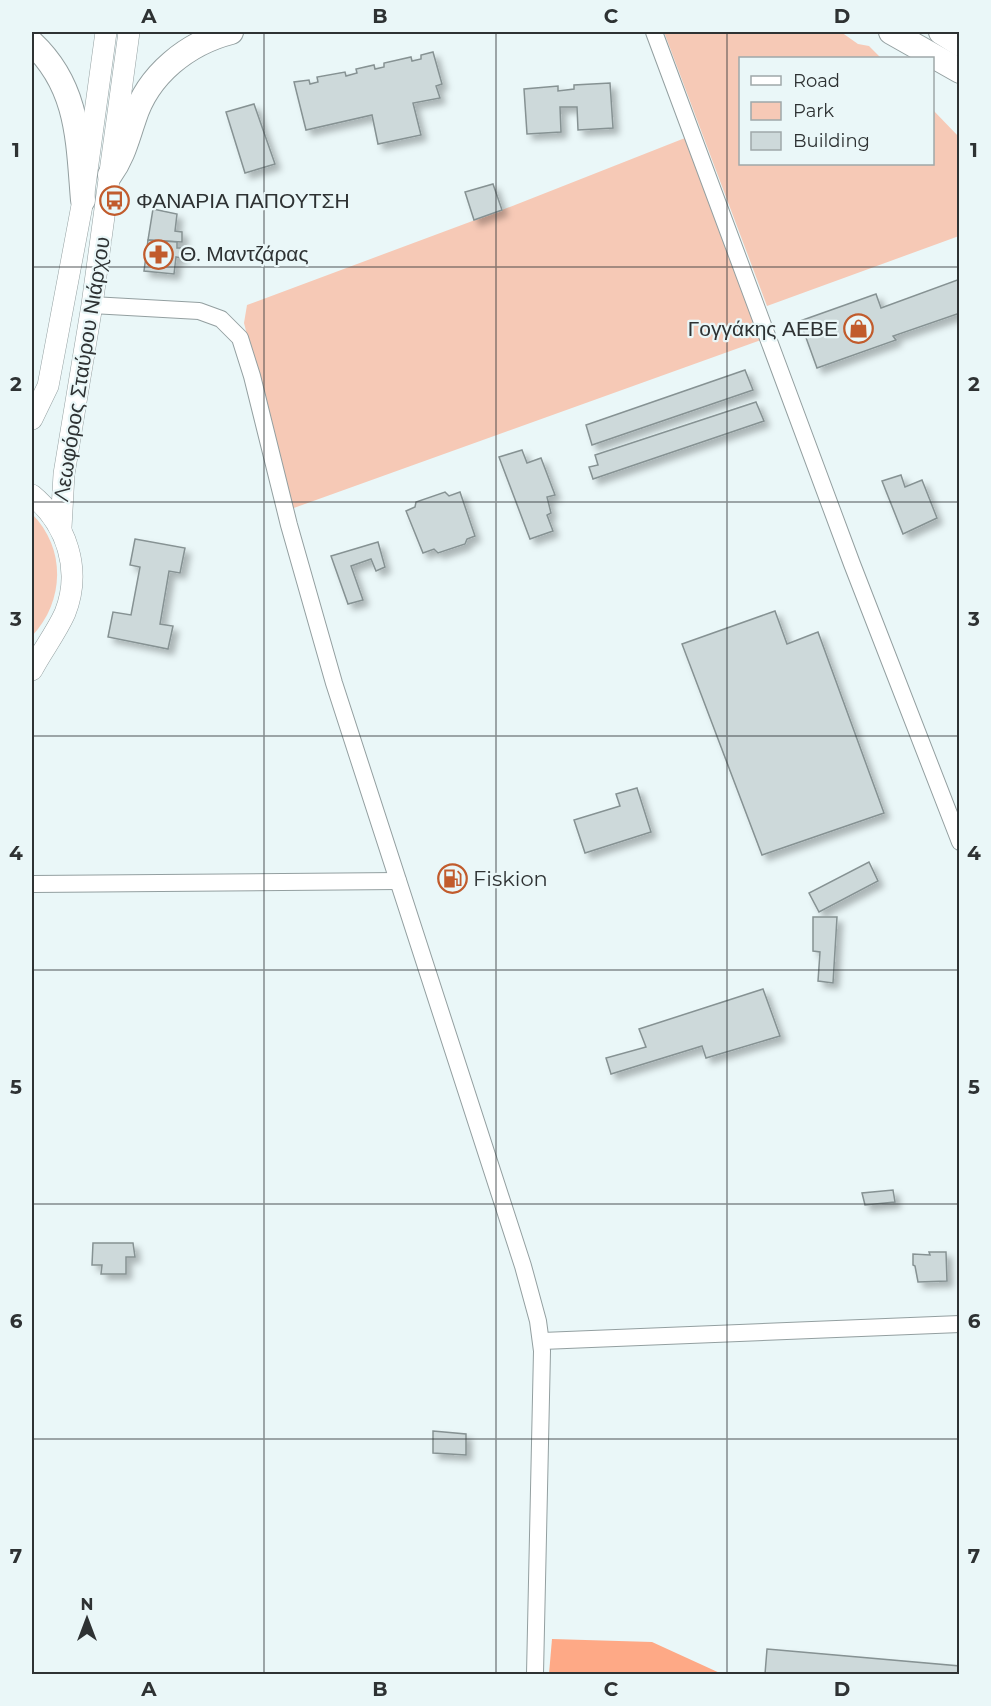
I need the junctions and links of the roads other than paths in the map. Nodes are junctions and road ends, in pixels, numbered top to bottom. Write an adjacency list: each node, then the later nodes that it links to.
1 (106, 32): 11 (main road, Λεωφόρος Σταύρου Νιάρχου)
2 (129, 32): 10 (main road, Λεωφόρος Σταύρου Νιάρχου)
3 (231, 32): 10 (highway)
4 (654, 32): 18 (street)
5 (891, 32): 9 (highway)
6 (941, 32): 8 (highway)
7 (32, 43): 11 (highway)
8 (960, 44)
9 (960, 71)
10 (110, 175): 12 (main road, Λεωφόρος Σταύρου Νιάρχου)
11 (83, 200): 13 (main road, Λεωφόρος Σταύρου Νιάρχου)
12 (92, 305): 15 (main road, Λεωφόρος Σταύρου Νιάρχου); 19 (street)
13 (32, 419)
14 (32, 495): 15 (main road, Λεωφόρος Σταύρου Νιάρχου)
15 (61, 528): 16 (main road, Λεωφόρος Σταύρου Νιάρχου)
16 (38, 650): 17 (main road, Λεωφόρος Σταύρου Νιάρχου)
17 (32, 670)
18 (960, 842)
19 (398, 881): 20 (street); 22 (street)
20 (32, 884)
21 (960, 1324): 22 (street)
22 (542, 1341): 23 (street)
23 (535, 1674)

